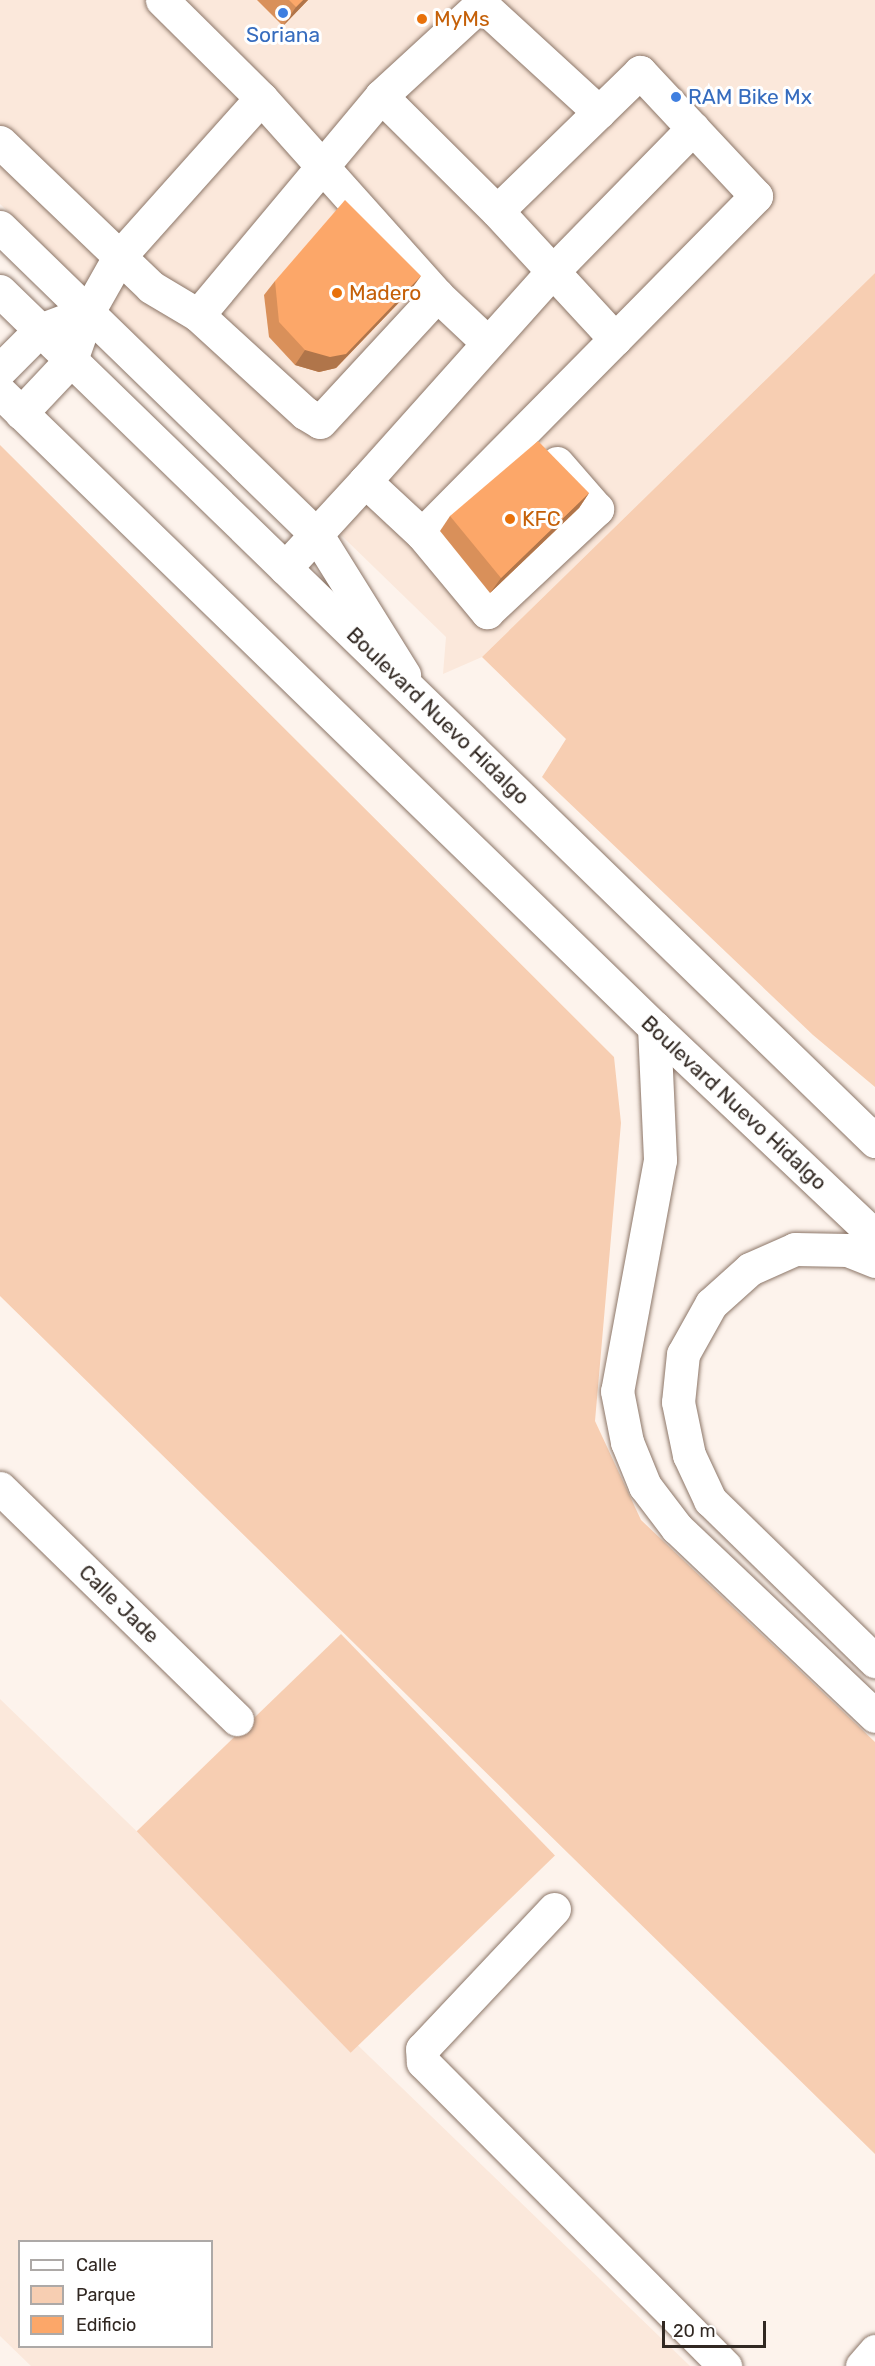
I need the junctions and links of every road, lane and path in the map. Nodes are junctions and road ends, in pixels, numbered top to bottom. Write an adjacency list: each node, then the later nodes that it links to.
1 (162, 0): 3 (main road)
2 (381, 96): 4 (main road); 7 (main road); 8 (main road)
3 (261, 98): 7 (main road); 10 (main road)
4 (599, 112): 5 (main road); 8 (main road)
5 (693, 128): 11 (main road); 17 (main road)
6 (0, 142): 10 (main road)
7 (324, 166): 13 (main road); 15 (main road)
8 (497, 211): 11 (main road)
9 (0, 227): 14 (main road)
10 (119, 257): 14 (main road); 15 (main road)
11 (552, 271): 17 (main road); 18 (main road)
12 (0, 291): 16 (main road, Boulevard Nuevo Hidalgo)
13 (437, 295): 15 (main road); 18 (main road)
14 (88, 312): 16 (main road); 19 (main road); 25 (main road)
15 (198, 315)
16 (40, 330): 19 (main road, Boulevard Nuevo Hidalgo); 20 (main road)
17 (615, 339): 22 (main road)
18 (488, 343): 23 (main road)
19 (71, 360): 21 (main road); 26 (main road, Boulevard Nuevo Hidalgo)
20 (0, 370)
21 (11, 403): 28 (main road, Boulevard Nuevo Hidalgo)
22 (526, 428): 24 (main road); 24 (main road)
23 (365, 481): 24 (main road); 25 (main road)
24 (422, 534)
25 (317, 535): 26 (main road); 27 (main road)
26 (285, 568): 27 (main road, Boulevard Nuevo Hidalgo)
27 (416, 694): 29 (main road, Boulevard Nuevo Hidalgo)
28 (654, 1028): 30 (main road, Boulevard Nuevo Hidalgo); 34 (main road)
29 (872, 1136)
30 (875, 1236)
31 (875, 1261): 33 (main road)
32 (0, 1488): 35 (main road, Calle Jade)
33 (875, 1661)
34 (875, 1716)
35 (237, 1719)
36 (554, 1909): 38 (main road)
37 (875, 2351): 39 (main road)
38 (725, 2366)
39 (862, 2366)

